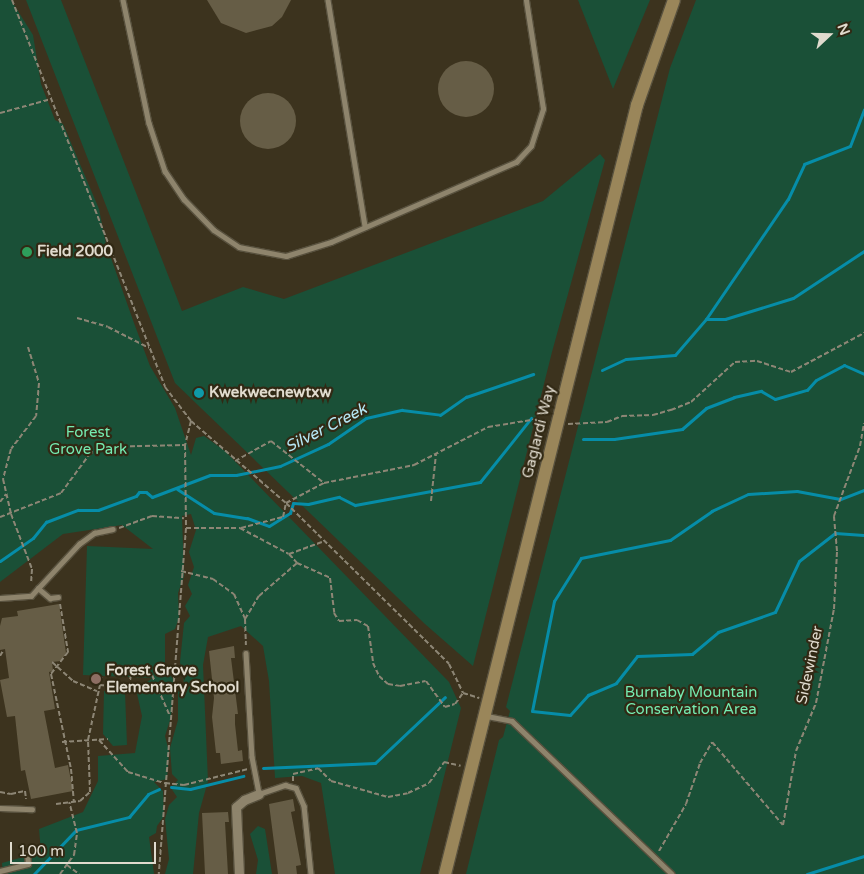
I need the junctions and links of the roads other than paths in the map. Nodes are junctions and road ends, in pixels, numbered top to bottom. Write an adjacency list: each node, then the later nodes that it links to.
1 (123, 0): 5 (lane)
2 (328, 0): 5 (lane)
3 (526, 0): 5 (lane)
4 (674, 0): 11 (main road, Gaglardi Way)
5 (364, 227)
6 (112, 530): 7 (lane)
7 (38, 588): 8 (lane); 9 (lane)
8 (58, 597)
9 (0, 598)
10 (246, 653): 12 (lane)
11 (485, 716): 19 (main road, Gaglardi Way); 20 (lane)
12 (259, 794): 17 (street); 18 (lane)
13 (0, 808): 14 (lane)
14 (32, 809)
15 (27, 854): 16 (lane)
16 (0, 871)
17 (239, 874)
18 (311, 874)
19 (444, 874)
20 (672, 874)

